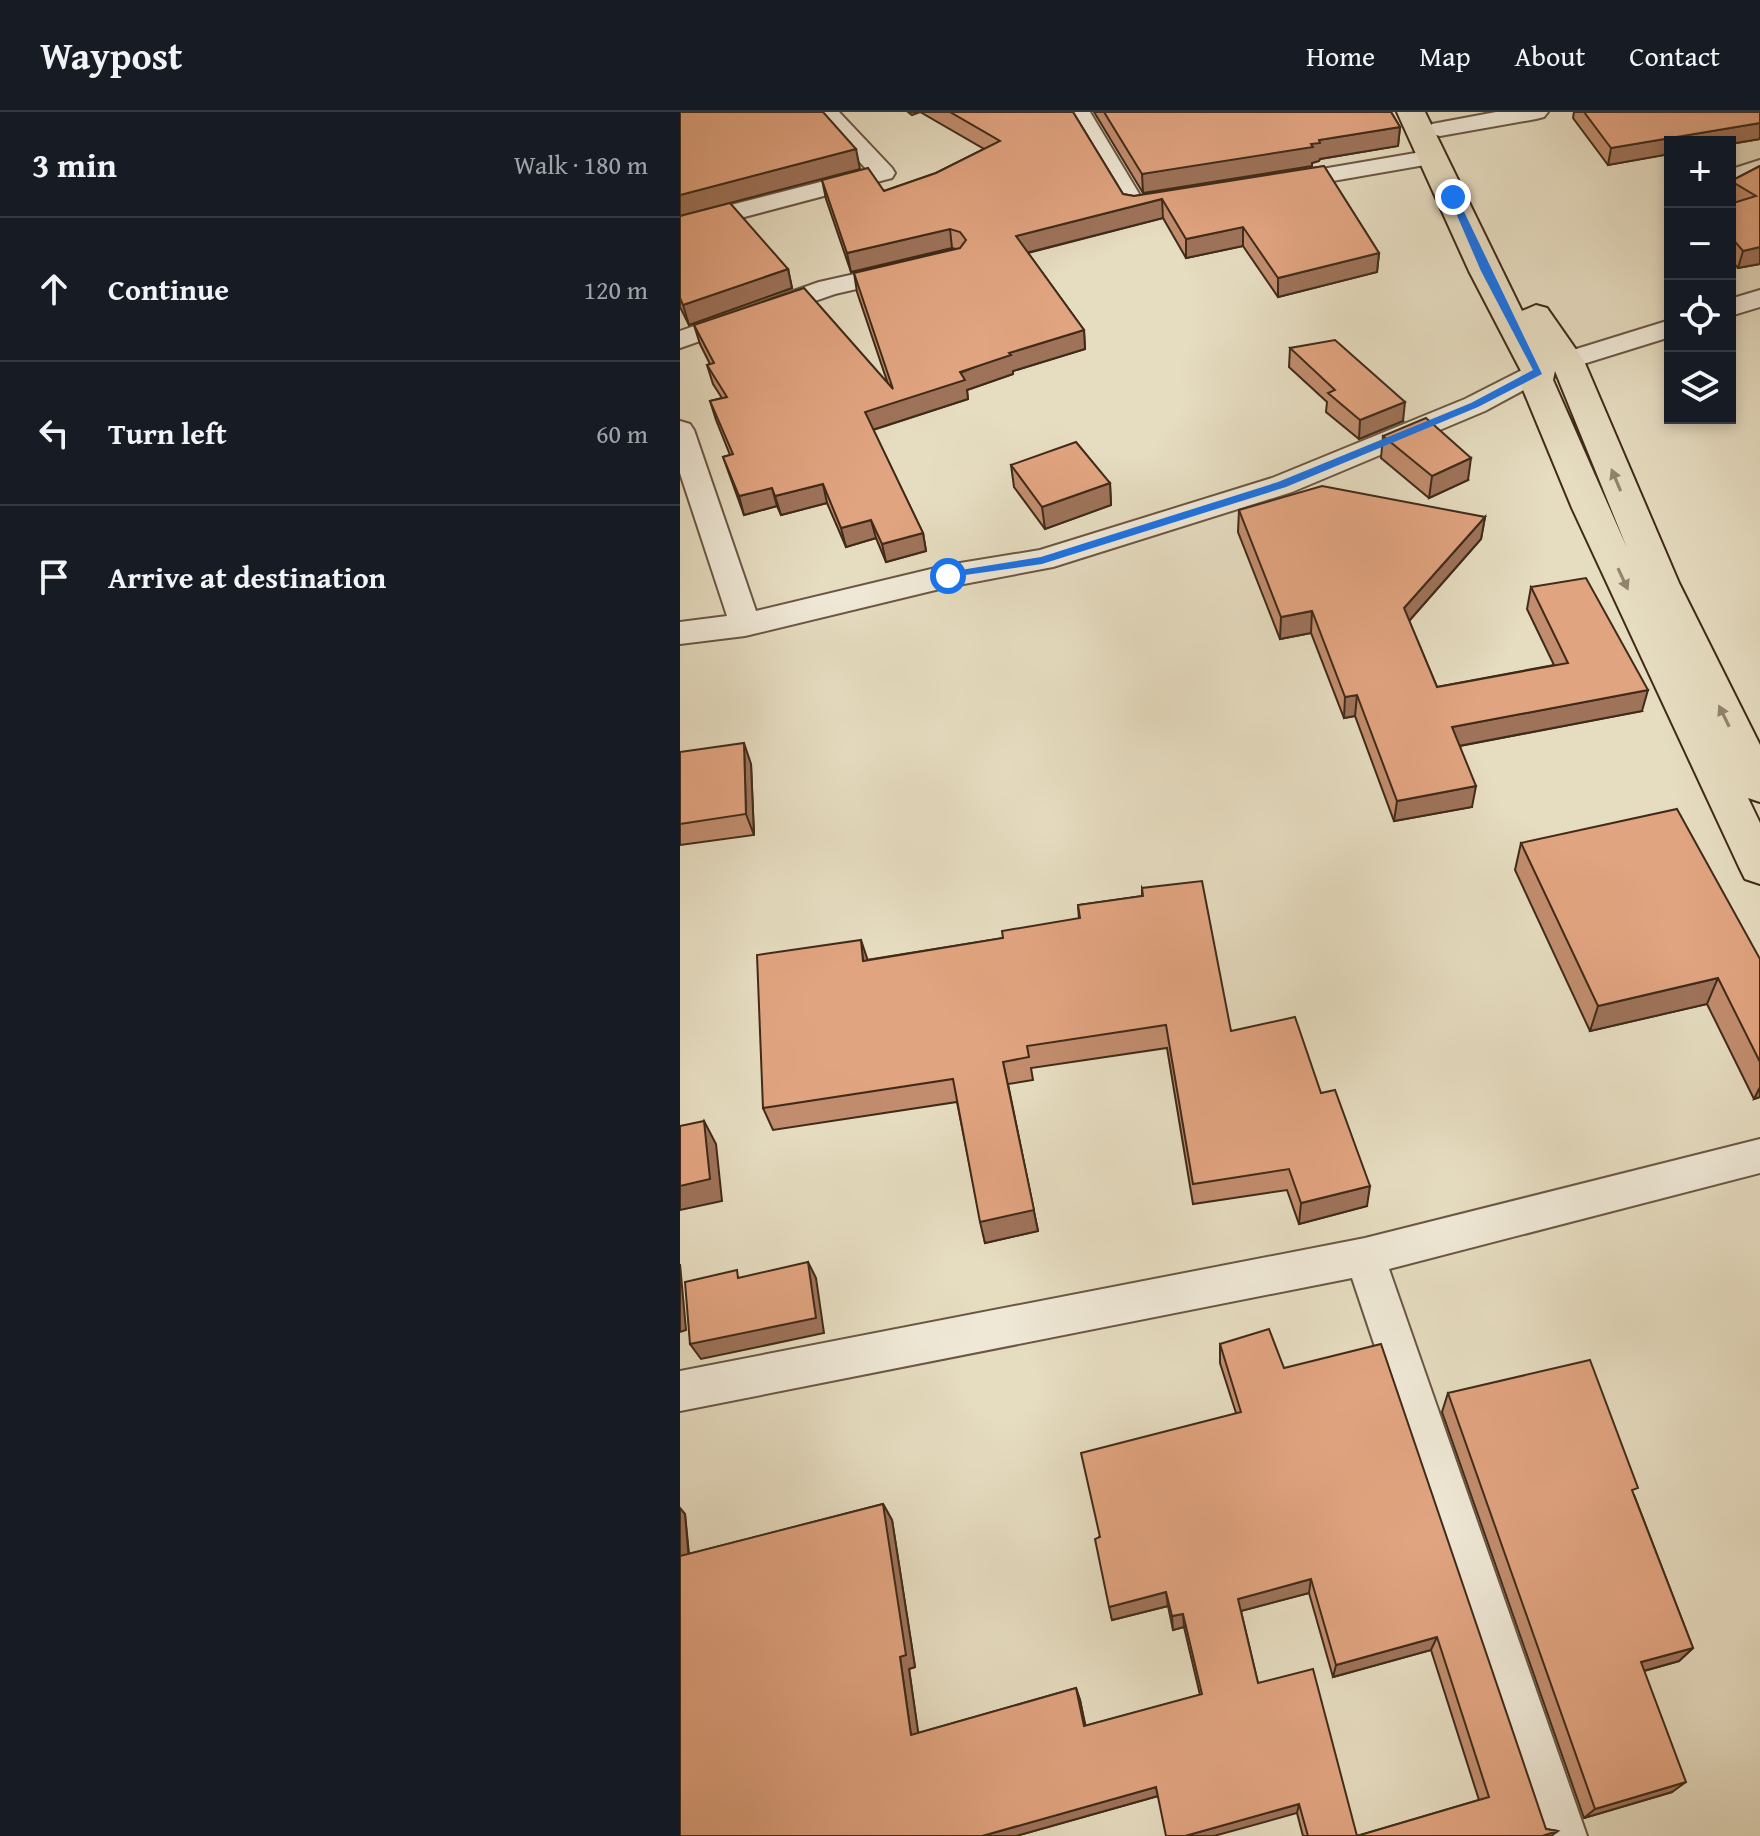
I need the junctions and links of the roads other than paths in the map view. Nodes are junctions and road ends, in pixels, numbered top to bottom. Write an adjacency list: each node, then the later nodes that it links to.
1 (1536, 112): 4 (street)
2 (1083, 113): 6 (street)
3 (829, 115): 7 (street)
4 (1428, 127): 5 (street); 13 (main road)
5 (1260, 186)
6 (1197, 196)
7 (680, 226)
8 (925, 266): 12 (street)
9 (1760, 298): 10 (street)
10 (1736, 306)
11 (1664, 330): 13 (street)
12 (680, 340)
13 (1552, 366): 15 (street); 17 (main road, one-way to 13); 18 (main road, one-way to 18)
14 (680, 430): 15 (street)
15 (745, 625): 16 (street)
16 (680, 633)
17 (1760, 786)
18 (1760, 867)
19 (1760, 1156): 20 (street)
20 (1365, 1257): 21 (street); 22 (street)
21 (680, 1391)
22 (1563, 1836)

